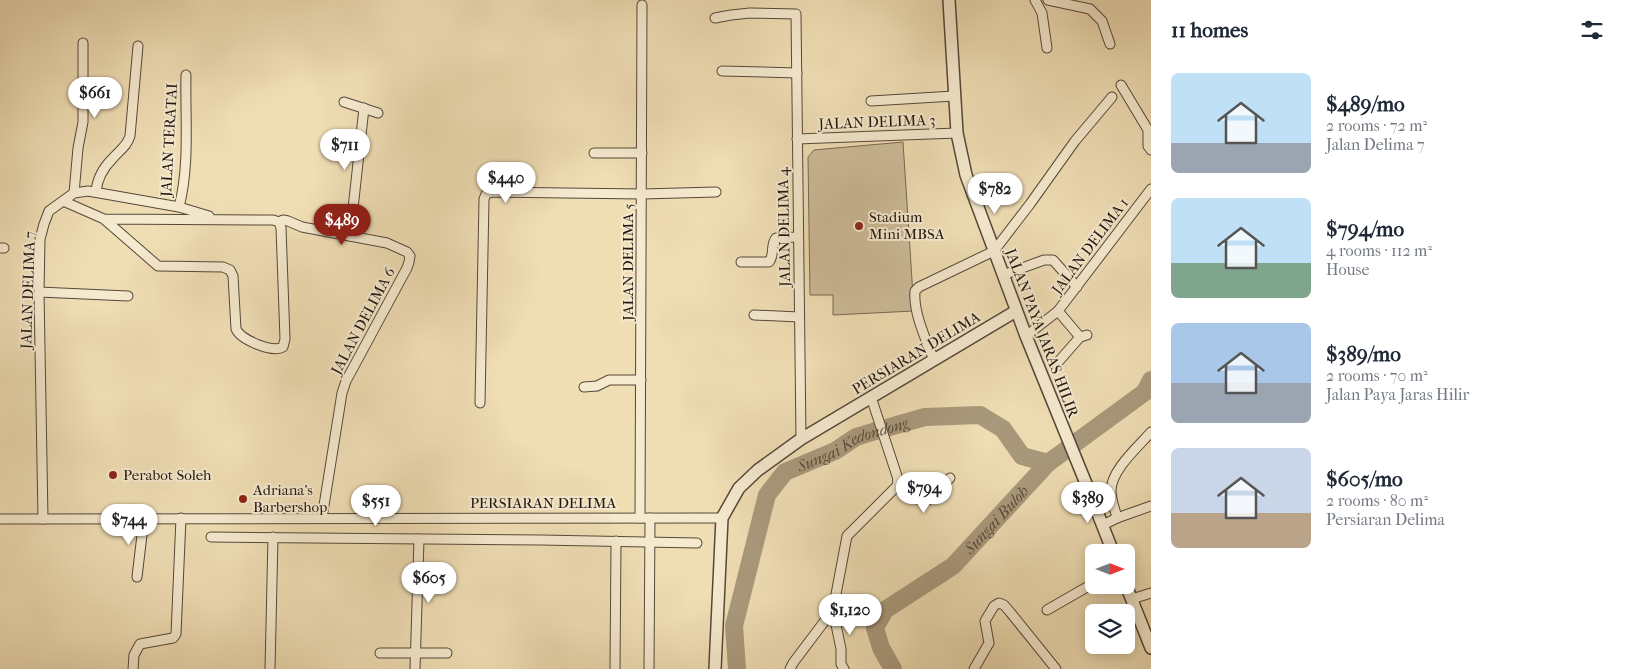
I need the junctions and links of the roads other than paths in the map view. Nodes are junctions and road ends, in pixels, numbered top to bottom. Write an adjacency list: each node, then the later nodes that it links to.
1 (949, 0): 14 (street, JALAN PAYA JARAS HILIR)
2 (1035, 0): 9 (street)
3 (1048, 0): 7 (street)
4 (642, 5): 24 (street, JALAN DELIMA 5)
5 (715, 18): 11 (street, JALAN DELIMA 4)
6 (83, 43): 28 (street)
7 (1110, 44)
8 (138, 46): 26 (street)
9 (1047, 48)
10 (722, 71): 11 (street)
11 (797, 73): 21 (street, JALAN DELIMA 4)
12 (186, 76): 31 (street, JALAN TERATAI)
13 (1120, 85): 22 (street)
14 (954, 96): 16 (street); 20 (street, JALAN PAYA JARAS HILIR)
15 (1112, 96): 37 (street)
16 (871, 101)
17 (344, 102): 18 (street)
18 (364, 108): 19 (street); 35 (street)
19 (378, 113)
20 (957, 133): 21 (street, JALAN DELIMA 3); 37 (street, JALAN PAYA JARAS HILIR)
21 (797, 138): 36 (street, JALAN DELIMA 4)
22 (1151, 150)
23 (594, 153): 24 (street)
24 (642, 153): 29 (street, JALAN DELIMA 5)
25 (1151, 189): 40 (street, JALAN DELIMA 1)
26 (96, 192): 28 (street); 31 (street)
27 (716, 192): 29 (street)
28 (74, 193): 30 (street, JALAN DELIMA 7)
29 (642, 194): 50 (street, JALAN DELIMA 5); 53 (street)
30 (63, 202): 32 (street); 41 (street, JALAN DELIMA 7)
31 (179, 207): 33 (street)
32 (104, 220): 33 (street); 34 (street)
33 (218, 220): 34 (street)
34 (279, 222): 35 (street)
35 (350, 236): 63 (street, JALAN DELIMA 6)
36 (798, 237): 38 (street); 46 (street, JALAN DELIMA 4)
37 (994, 251): 39 (street, JALAN PAYA JARAS HILIR); 48 (street)
38 (741, 262)
39 (1003, 274): 40 (street); 43 (street, JALAN PAYA JARAS HILIR)
40 (1077, 287): 44 (street, JALAN DELIMA 1)
41 (39, 292): 42 (street); 60 (street, JALAN DELIMA 7)
42 (128, 296)
43 (1016, 311): 47 (street, JALAN PAYA JARAS HILIR); 48 (street, PERSIARAN DELIMA)
44 (1058, 311): 47 (street, JALAN DELIMA 1); 49 (street)
45 (754, 315): 46 (street)
46 (799, 317): 55 (street, JALAN DELIMA 4)
47 (1026, 336): 67 (street, JALAN PAYA JARAS HILIR)
48 (934, 360): 52 (street, PERSIARAN DELIMA)
49 (1059, 361)
50 (641, 380): 51 (street); 64 (street, JALAN DELIMA 5)
51 (584, 387)
52 (871, 397): 55 (street, PERSIARAN DELIMA); 57 (street)
53 (480, 404)
54 (1151, 432): 66 (street)
55 (801, 438): 65 (street, PERSIARAN DELIMA)
56 (950, 478): 57 (street)
57 (898, 479): 80 (street)
58 (1151, 506): 66 (street)
59 (0, 518): 60 (street, PERSIARAN DELIMA)
60 (43, 518): 61 (street, PERSIARAN DELIMA)
61 (144, 518): 62 (street, PERSIARAN DELIMA); 75 (street)
62 (181, 518): 63 (street, PERSIARAN DELIMA); 87 (street)
63 (322, 518): 64 (street, PERSIARAN DELIMA)
64 (645, 518): 65 (street, PERSIARAN DELIMA); 72 (street, JALAN DELIMA 5)
65 (722, 518): 92 (street)
66 (1117, 518): 67 (street)
67 (1103, 526): 74 (street, JALAN PAYA JARAS HILIR)
68 (211, 537): 69 (street)
69 (273, 537): 70 (street); 88 (street)
70 (419, 539): 71 (street); 84 (street)
71 (616, 541): 72 (street); 90 (street)
72 (650, 542): 73 (street); 91 (street, JALAN DELIMA 5)
73 (697, 543)
74 (1110, 544)
75 (137, 578)
76 (1085, 588): 81 (street)
77 (1151, 593): 79 (street)
78 (1130, 594): 79 (street)
79 (1132, 600): 82 (street)
80 (833, 610): 86 (street); 93 (street)
81 (1047, 610)
82 (1151, 648)
83 (380, 653): 84 (street)
84 (416, 653): 85 (street); 89 (street)
85 (447, 653)
86 (792, 666)
87 (133, 669)
88 (270, 669)
89 (415, 669)
90 (615, 669)
91 (649, 669)
92 (715, 669)
93 (844, 669)
94 (974, 669): 95 (street)
95 (1056, 669)

